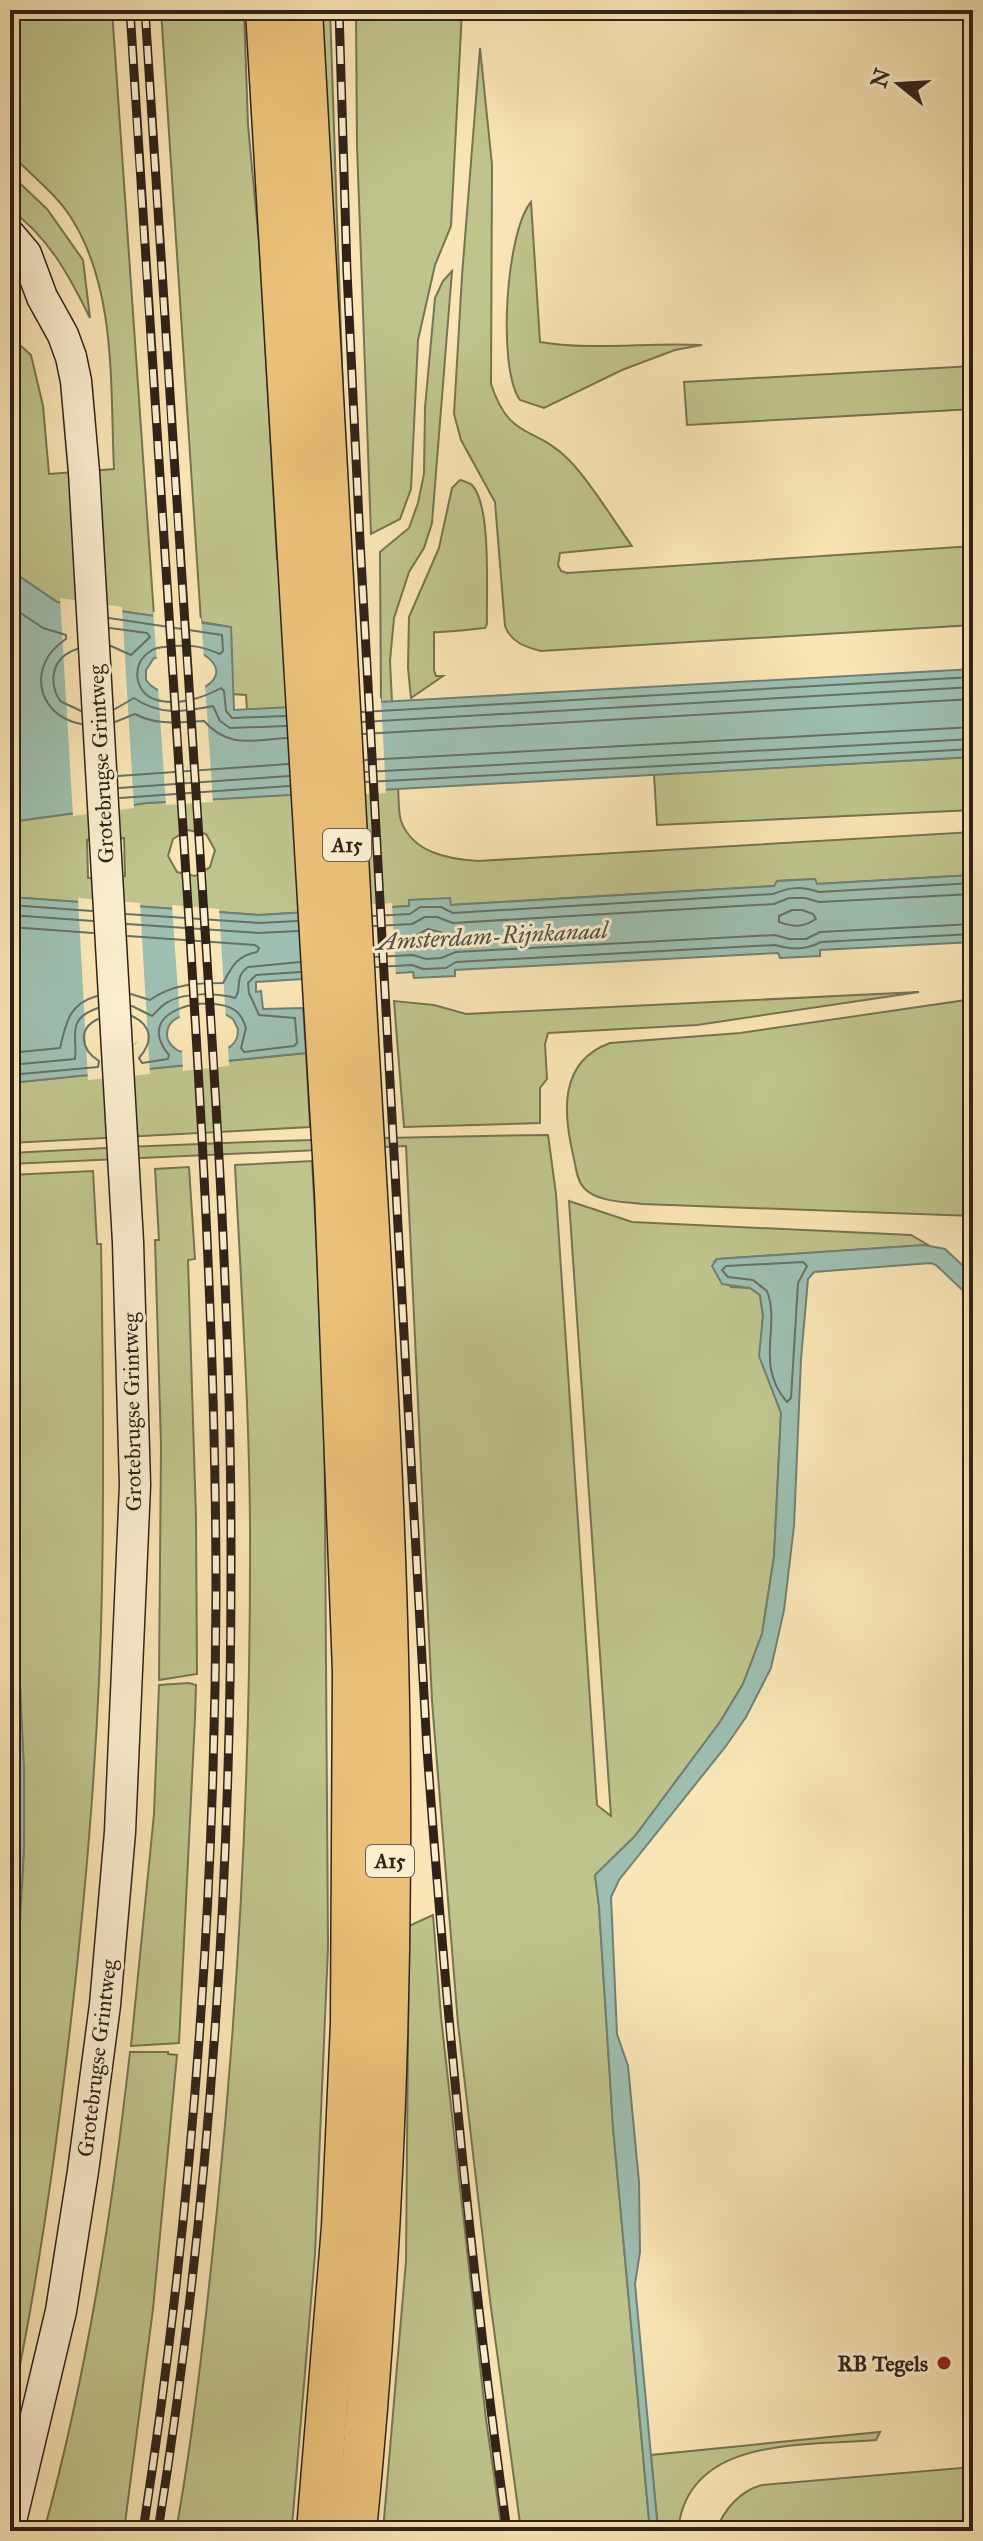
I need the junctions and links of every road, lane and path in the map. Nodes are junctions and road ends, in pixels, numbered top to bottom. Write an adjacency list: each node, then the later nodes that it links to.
1 (266, 10): 6 (highway, A15)
2 (302, 10): 6 (highway, A15)
3 (10, 235): 5 (main road, Grotebrugse Grintweg)
4 (10, 277): 5 (main road, Grotebrugse Grintweg)
5 (42, 297): 8 (main road, Grotebrugse Grintweg)
6 (312, 501): 7 (highway, A15)
7 (351, 1190): 9 (highway, A15); 10 (highway, A15)
8 (10, 2525)
9 (317, 2531)
10 (356, 2531)

